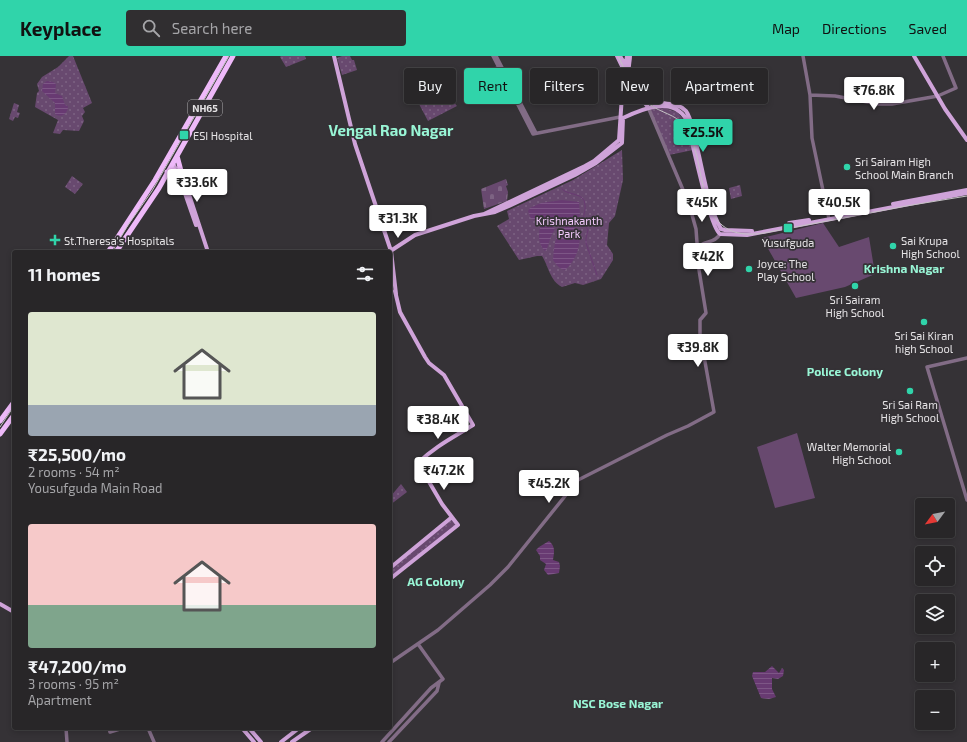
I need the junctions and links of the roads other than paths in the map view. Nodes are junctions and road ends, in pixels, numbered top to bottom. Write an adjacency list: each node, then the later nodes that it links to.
1 (226, 56): 17 (highway, NH65)
2 (233, 56): 18 (highway, NH65)
3 (333, 56): 39 (main road)
4 (493, 56): 25 (street)
5 (496, 56): 25 (street)
6 (617, 56): 13 (main road)
7 (620, 56): 12 (main road)
8 (629, 56): 12 (main road); 14 (main road)
9 (803, 56): 15 (street)
10 (915, 56): 16 (main road)
11 (943, 56): 16 (street)
12 (626, 67)
13 (624, 68)
14 (628, 68)
15 (810, 95): 16 (street); 34 (street)
16 (939, 96): 26 (main road); 28 (main road)
17 (202, 97): 18 (highway); 36 (highway, NH65)
18 (209, 101): 29 (highway, NH65)
19 (621, 104): 23 (main road)
20 (645, 104): 22 (main road)
21 (659, 104): 22 (main road); 24 (main road)
22 (648, 107): 27 (main road); 44 (street)
23 (620, 117): 25 (street); 27 (main road)
24 (689, 123): 34 (main road); 35 (main road)
25 (534, 134)
26 (967, 136)
27 (620, 140): 40 (main road)
28 (967, 140)
29 (175, 159): 30 (highway, NH65); 31 (main road); 31 (highway)
30 (167, 172): 31 (highway); 37 (highway, NH65)
31 (180, 174): 38 (main road)
32 (967, 190): 34 (main road)
33 (967, 193): 34 (main road)
34 (829, 218): 35 (main road)
35 (719, 236): 44 (street)
36 (109, 250)
37 (117, 250)
38 (205, 250)
39 (389, 250)
40 (392, 252)
41 (392, 267): 43 (main road)
42 (392, 272): 43 (main road)
43 (396, 294): 51 (main road)
44 (705, 310): 56 (street)
45 (967, 358): 50 (street)
46 (12, 405): 48 (highway)
47 (12, 418): 49 (highway)
48 (0, 422)
49 (0, 434)
50 (967, 500)
51 (452, 517): 52 (main road); 53 (main road)
52 (392, 566)
53 (392, 577)
54 (0, 604): 55 (main road)
55 (12, 611)
56 (418, 644): 57 (street); 58 (street)
57 (392, 662)
58 (439, 683): 71 (street); 72 (street)
59 (66, 730): 65 (street)
60 (149, 730): 66 (street)
61 (244, 730): 67 (main road)
62 (251, 730): 68 (main road)
63 (296, 730): 69 (main road)
64 (309, 730): 70 (main road)
65 (66, 742)
66 (154, 742)
67 (254, 742)
68 (261, 742)
69 (281, 742)
70 (292, 742)
71 (382, 742)
72 (389, 742)

